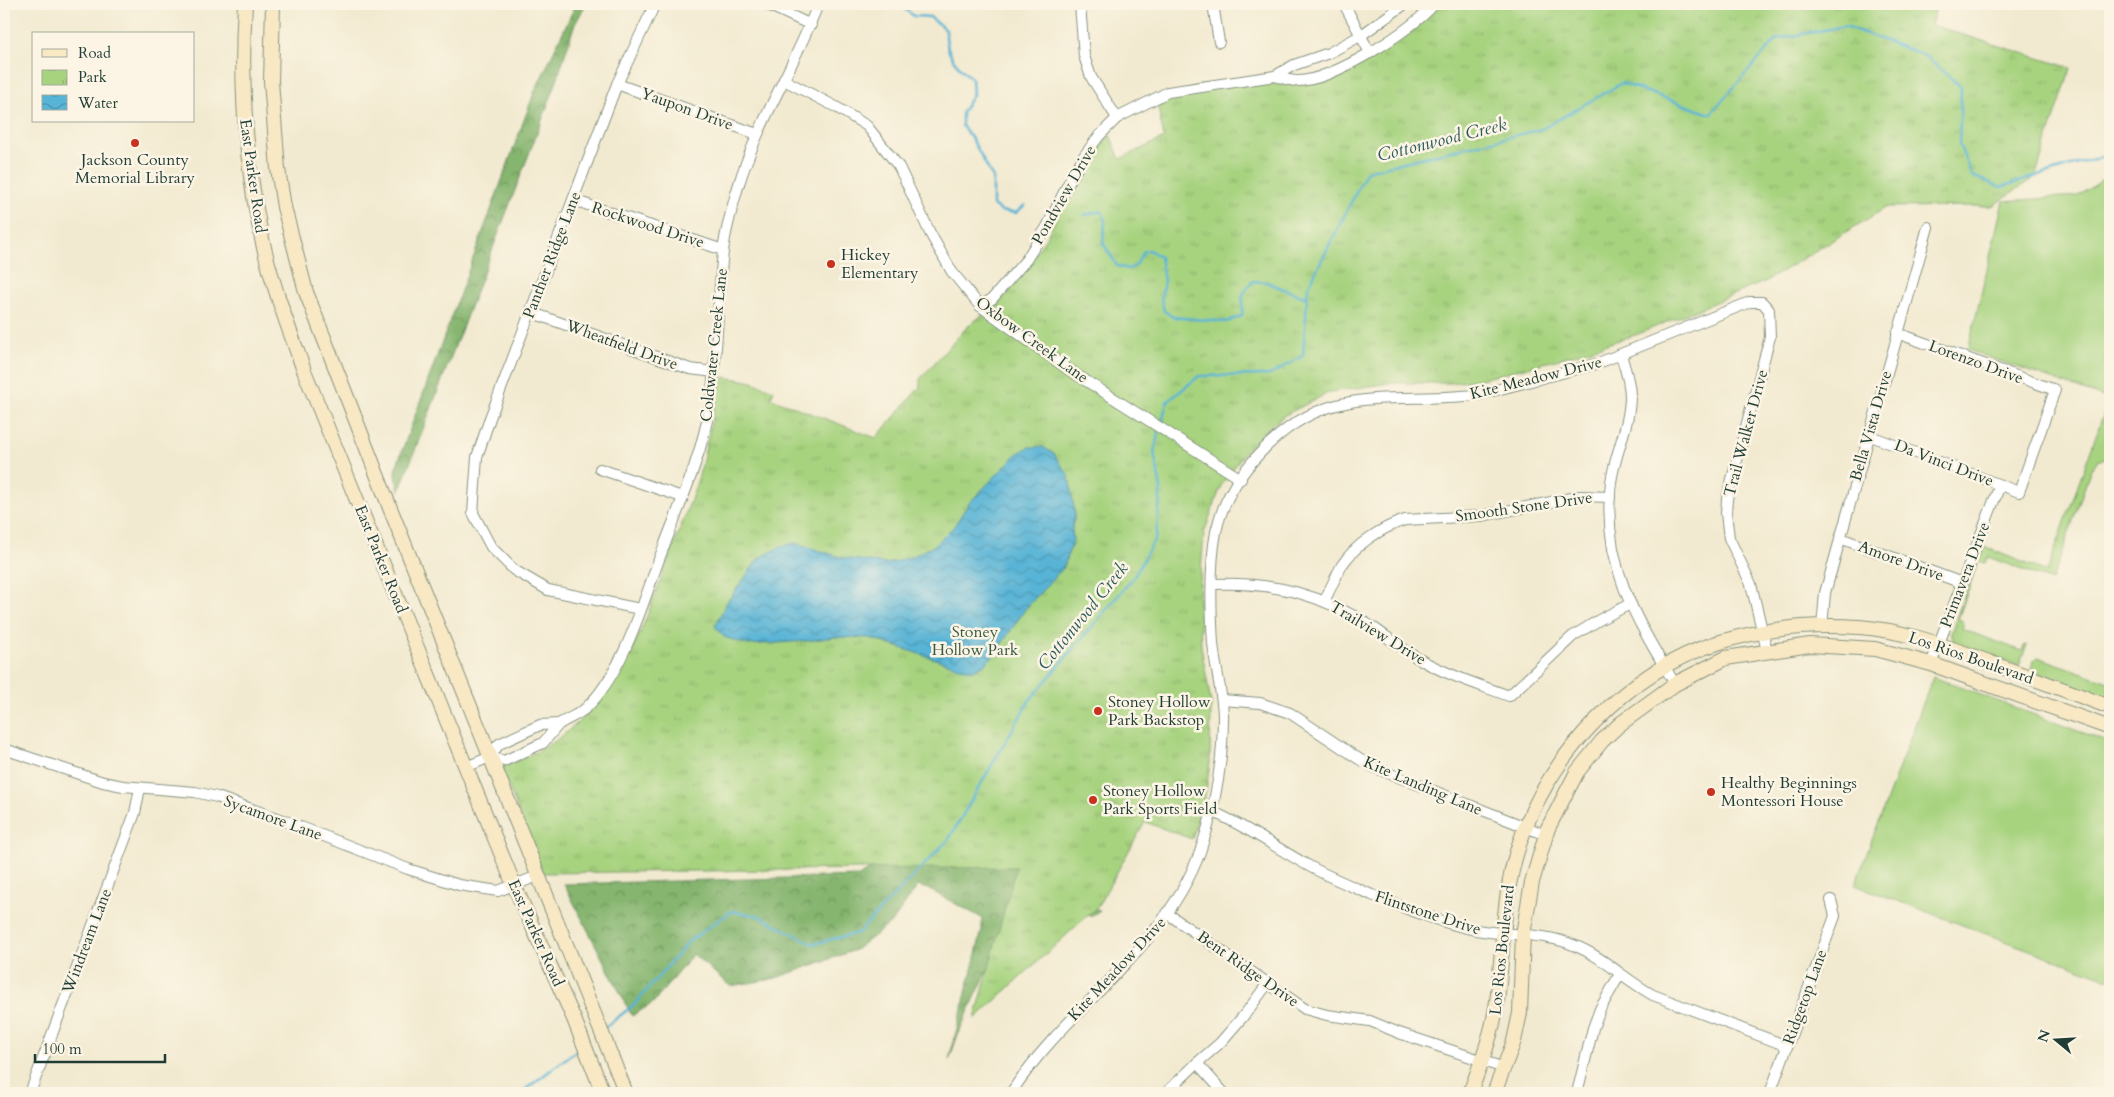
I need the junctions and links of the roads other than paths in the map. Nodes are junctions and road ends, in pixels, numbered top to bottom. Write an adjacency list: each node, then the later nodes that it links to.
1 (245, 4): 55 (main road, East Parker Road)
2 (273, 4): 54 (main road, East Parker Road)
3 (655, 4): 17 (street, Panther Ridge Lane)
4 (766, 4): 11 (street)
5 (818, 4): 11 (street, Coldwater Creek Lane)
6 (1080, 4): 18 (street)
7 (1213, 4): 13 (street)
8 (1344, 4): 12 (street)
9 (1405, 4): 12 (street, Pondview Drive)
10 (1434, 4): 14 (street, Pondview Drive)
11 (810, 25): 16 (street, Coldwater Creek Lane)
12 (1360, 36): 14 (street); 15 (street, Pondview Drive)
13 (1219, 42)
14 (1370, 53): 15 (street, Pondview Drive)
15 (1275, 76): 18 (street, Pondview Drive)
16 (784, 80): 19 (street, Coldwater Creek Lane); 24 (street, Oxbow Creek Lane)
17 (617, 84): 19 (street, Yaupon Drive); 20 (street, Panther Ridge Lane)
18 (1117, 118): 24 (street, Pondview Drive)
19 (757, 134): 22 (street, Coldwater Creek Lane)
20 (573, 200): 22 (street, Rockwood Drive); 25 (street, Panther Ridge Lane)
21 (1928, 227): 26 (street, Bella Vista Drive)
22 (723, 250): 28 (street, Coldwater Creek Lane)
23 (1762, 302): 27 (street, Kite Meadow Drive); 43 (street, Trail Walker Drive)
24 (980, 306): 31 (street, Oxbow Creek Lane)
25 (530, 312): 28 (street, Wheatfield Drive); 41 (street, Panther Ridge Lane)
26 (1897, 333): 29 (street, Bella Vista Drive); 33 (street, Lorenzo Drive)
27 (1621, 355): 31 (street, Kite Meadow Drive); 35 (street)
28 (714, 372): 34 (street, Coldwater Creek Lane)
29 (1868, 435): 32 (street, Da Vinci Drive); 36 (street, Bella Vista Drive)
30 (600, 469): 34 (street)
31 (1241, 479): 38 (street, Kite Meadow Drive)
32 (2000, 485): 33 (street, Da Vinci Drive); 37 (street, Primavera Drive)
33 (2019, 492)
34 (682, 497): 41 (street, Coldwater Creek Lane)
35 (1610, 497): 39 (street, Smooth Stone Drive); 40 (street)
36 (1840, 538): 37 (street, Amore Drive); 42 (street, Bella Vista Drive)
37 (1962, 583): 44 (street, Primavera Drive)
38 (1213, 584): 39 (street, Trailview Drive); 49 (street, Kite Meadow Drive)
39 (1325, 600): 40 (street, Trailview Drive)
40 (1630, 604): 47 (street)
41 (640, 609): 51 (street, Coldwater Creek Lane)
42 (1822, 627): 43 (main road, Los Rios Boulevard); 44 (main road, Los Rios Boulevard)
43 (1763, 632): 45 (street, Trail Walker Drive); 47 (main road, Los Rios Boulevard)
44 (1938, 644): 46 (street, Primavera Drive); 50 (main road, Los Rios Boulevard)
45 (1767, 652): 46 (main road, Los Rios Boulevard); 48 (main road, Los Rios Boulevard)
46 (1931, 664): 52 (main road, Los Rios Boulevard)
47 (1664, 666): 48 (street); 58 (main road, Los Rios Boulevard)
48 (1675, 684): 59 (main road, Los Rios Boulevard)
49 (1222, 700): 57 (street, Kite Meadow Drive); 58 (street, Kite Landing Lane)
50 (2110, 707)
51 (559, 724): 54 (street, Coldwater Creek Lane); 54 (street, Coldwater Creek Lane)
52 (2110, 728)
53 (4, 749): 56 (street, Sycamore Lane)
54 (490, 757): 55 (street, Coldwater Creek Lane); 60 (main road, East Parker Road)
55 (466, 767): 61 (main road, East Parker Road)
56 (140, 788): 61 (street, Sycamore Lane); 72 (street, Windream Lane)
57 (1213, 812): 63 (street, Kite Meadow Drive); 64 (street, Flintstone Drive)
58 (1526, 828): 59 (street, Kite Landing Lane); 64 (main road, Los Rios Boulevard)
59 (1546, 834): 65 (main road, Los Rios Boulevard)
60 (538, 876): 61 (street, Sycamore Lane); 74 (main road, East Parker Road)
61 (514, 885): 73 (main road, East Parker Road)
62 (1831, 900): 68 (street, Ridgetop Lane)
63 (1168, 914): 67 (street, Bent Ridge Drive); 75 (street, Kite Meadow Drive)
64 (1502, 934): 65 (street, Flintstone Drive); 69 (main road, Los Rios Boulevard)
65 (1523, 934): 66 (street, Flintstone Drive); 71 (main road, Los Rios Boulevard)
66 (1620, 974): 68 (street, Flintstone Drive); 80 (street)
67 (1268, 982): 69 (street, Bent Ridge Drive); 70 (street)
68 (1787, 1046): 81 (street, Ridgetop Lane)
69 (1482, 1060): 71 (street, Bent Ridge Drive); 78 (main road, Los Rios Boulevard)
70 (1197, 1063): 76 (street); 77 (street)
71 (1504, 1068): 79 (main road, Los Rios Boulevard)
72 (30, 1093)
73 (602, 1093)
74 (626, 1093)
75 (1012, 1093)
76 (1166, 1093)
77 (1224, 1093)
78 (1470, 1093)
79 (1494, 1093)
80 (1577, 1093)
81 (1770, 1093)

